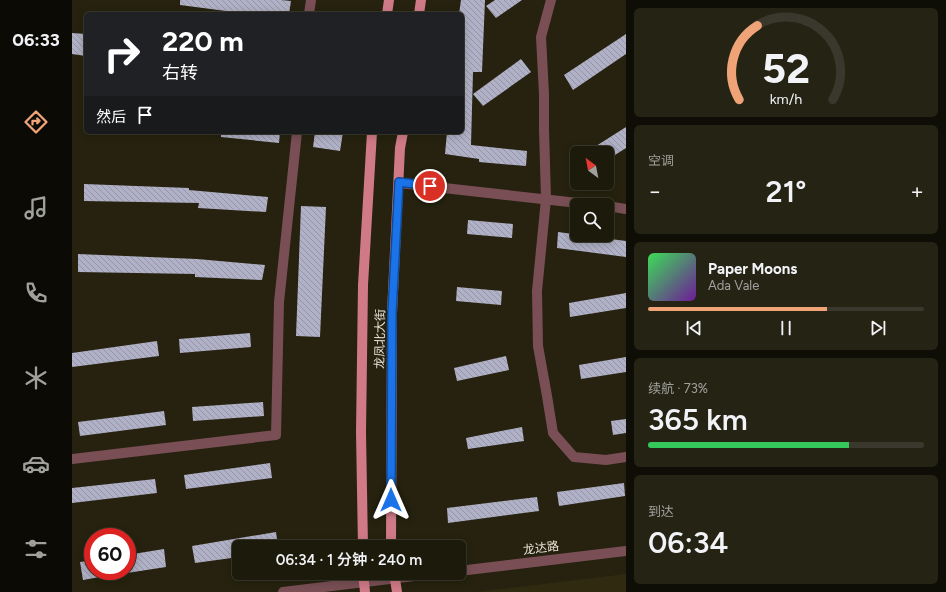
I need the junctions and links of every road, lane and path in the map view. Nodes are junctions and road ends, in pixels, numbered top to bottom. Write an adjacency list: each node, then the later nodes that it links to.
1 (311, 0): 5 (street)
2 (389, 0): 6 (main road)
3 (421, 0): 7 (main road)
4 (551, 0): 12 (street)
5 (309, 12)
6 (387, 12)
7 (419, 12)
8 (297, 134): 17 (street)
9 (372, 134): 18 (main road, 龙凤北大街)
10 (402, 134): 11 (main road, 龙凤北大街)
11 (399, 182): 12 (street); 19 (main road, 龙凤北大街)
12 (546, 199): 13 (street); 16 (street)
13 (570, 202)
14 (614, 207): 15 (street)
15 (626, 209)
16 (626, 457)
17 (72, 459)
18 (363, 540)
19 (391, 540)
20 (626, 551): 21 (street, 龙达路)
21 (466, 570)
22 (374, 580): 24 (street)
23 (395, 580): 26 (main road)
24 (364, 582): 25 (street)
25 (283, 592)
26 (397, 592)

